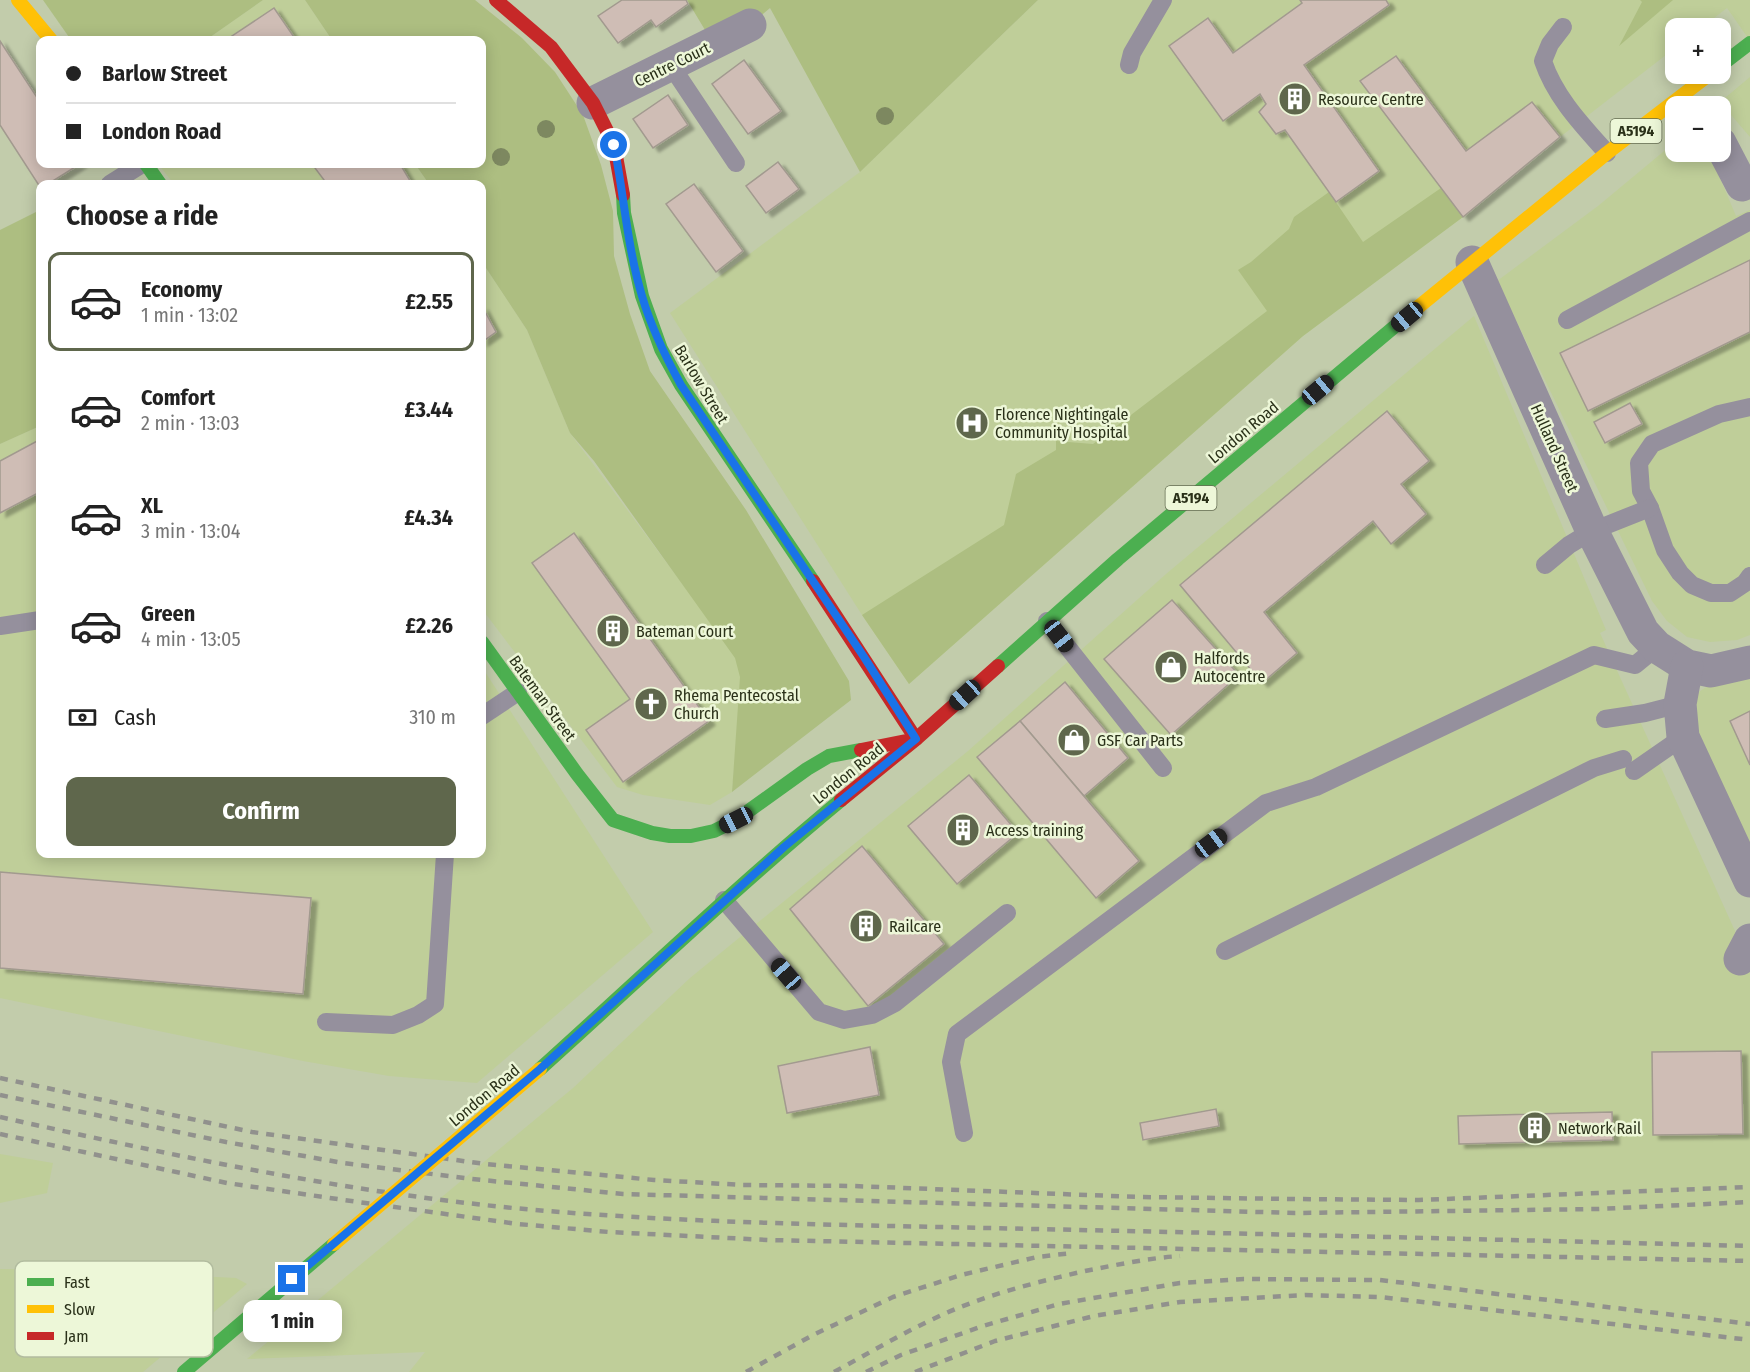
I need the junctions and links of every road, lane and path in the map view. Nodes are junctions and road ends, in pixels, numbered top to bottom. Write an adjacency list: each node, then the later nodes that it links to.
1 (18, 0): 6 (main road)
2 (496, 0): 12 (main road, Barlow Street)
3 (1163, 0): 10 (lane)
4 (750, 25): 9 (street, Centre Court)
5 (1563, 27): 13 (lane)
6 (48, 36)
7 (1750, 43): 8 (main road)
8 (1731, 58)
9 (670, 64): 12 (street, Centre Court); 15 (lane)
10 (1129, 65)
11 (1701, 89): 13 (main road, London Road / A5194)
12 (593, 103): 41 (main road, Barlow Street)
13 (1607, 153): 22 (main road, London Road / A5194)
14 (1730, 162): 20 (street)
15 (736, 163)
16 (137, 168): 18 (lane)
17 (147, 168): 19 (main road)
18 (117, 180)
19 (157, 180)
20 (1742, 185)
21 (1750, 220): 23 (lane)
22 (1472, 262): 26 (street, Hulland Street); 30 (main road, London Road / A5194)
23 (1567, 320)
24 (1750, 407): 25 (lane)
25 (1650, 508): 26 (lane); 28 (lane)
26 (1592, 531): 27 (lane); 32 (street, Hulland Street)
27 (1545, 565)
28 (1750, 576)
29 (36, 621): 31 (lane)
30 (1047, 621): 41 (main road, London Road / A5194); 42 (lane)
31 (0, 626)
32 (1650, 640): 35 (street); 49 (lane)
33 (486, 647): 36 (main road, Bateman Street)
34 (1750, 662): 35 (street)
35 (1687, 666): 37 (street)
36 (519, 692): 38 (lane); 41 (main road, Bateman Street)
37 (1680, 704): 39 (lane); 40 (street)
38 (486, 713)
39 (1605, 719)
40 (1683, 737): 44 (street); 47 (lane)
41 (916, 739): 45 (main road, London Road / A5194)
42 (1163, 768)
43 (445, 858): 48 (lane)
44 (1750, 881)
45 (723, 900): 46 (lane); 50 (main road, London Road / A5194, bridge)
46 (1006, 913)
47 (1225, 951)
48 (326, 1022)
49 (964, 1132)
50 (213, 1347)
51 (202, 1357): 52 (main road, London Road / A5194, bridge)
52 (184, 1372)

